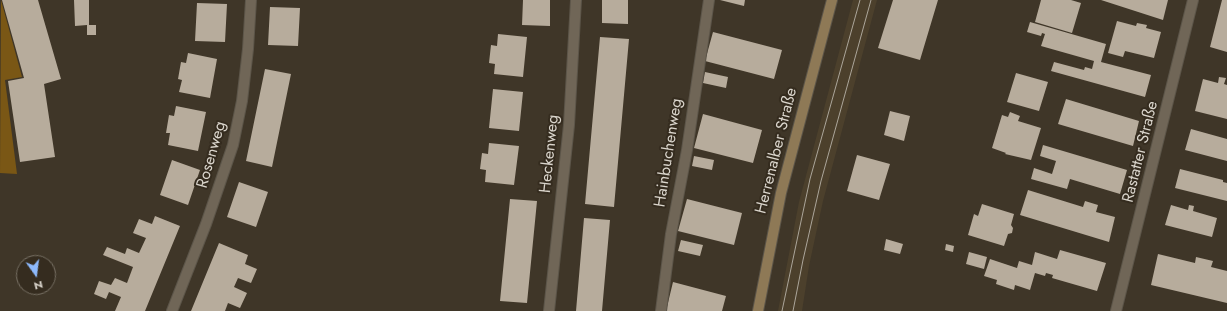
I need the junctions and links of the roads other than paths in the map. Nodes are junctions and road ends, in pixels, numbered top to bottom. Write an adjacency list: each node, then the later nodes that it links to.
1 (251, 0): 6 (street, Rosenweg)
2 (576, 0): 7 (street, Heckenweg)
3 (708, 0): 8 (street, Hainbuchenweg)
4 (832, 0): 9 (main road, Herrenalber Straße)
5 (1194, 0): 10 (street, Rastatter Straße)
6 (172, 311)
7 (549, 311)
8 (661, 311)
9 (758, 311)
10 (1116, 311)

